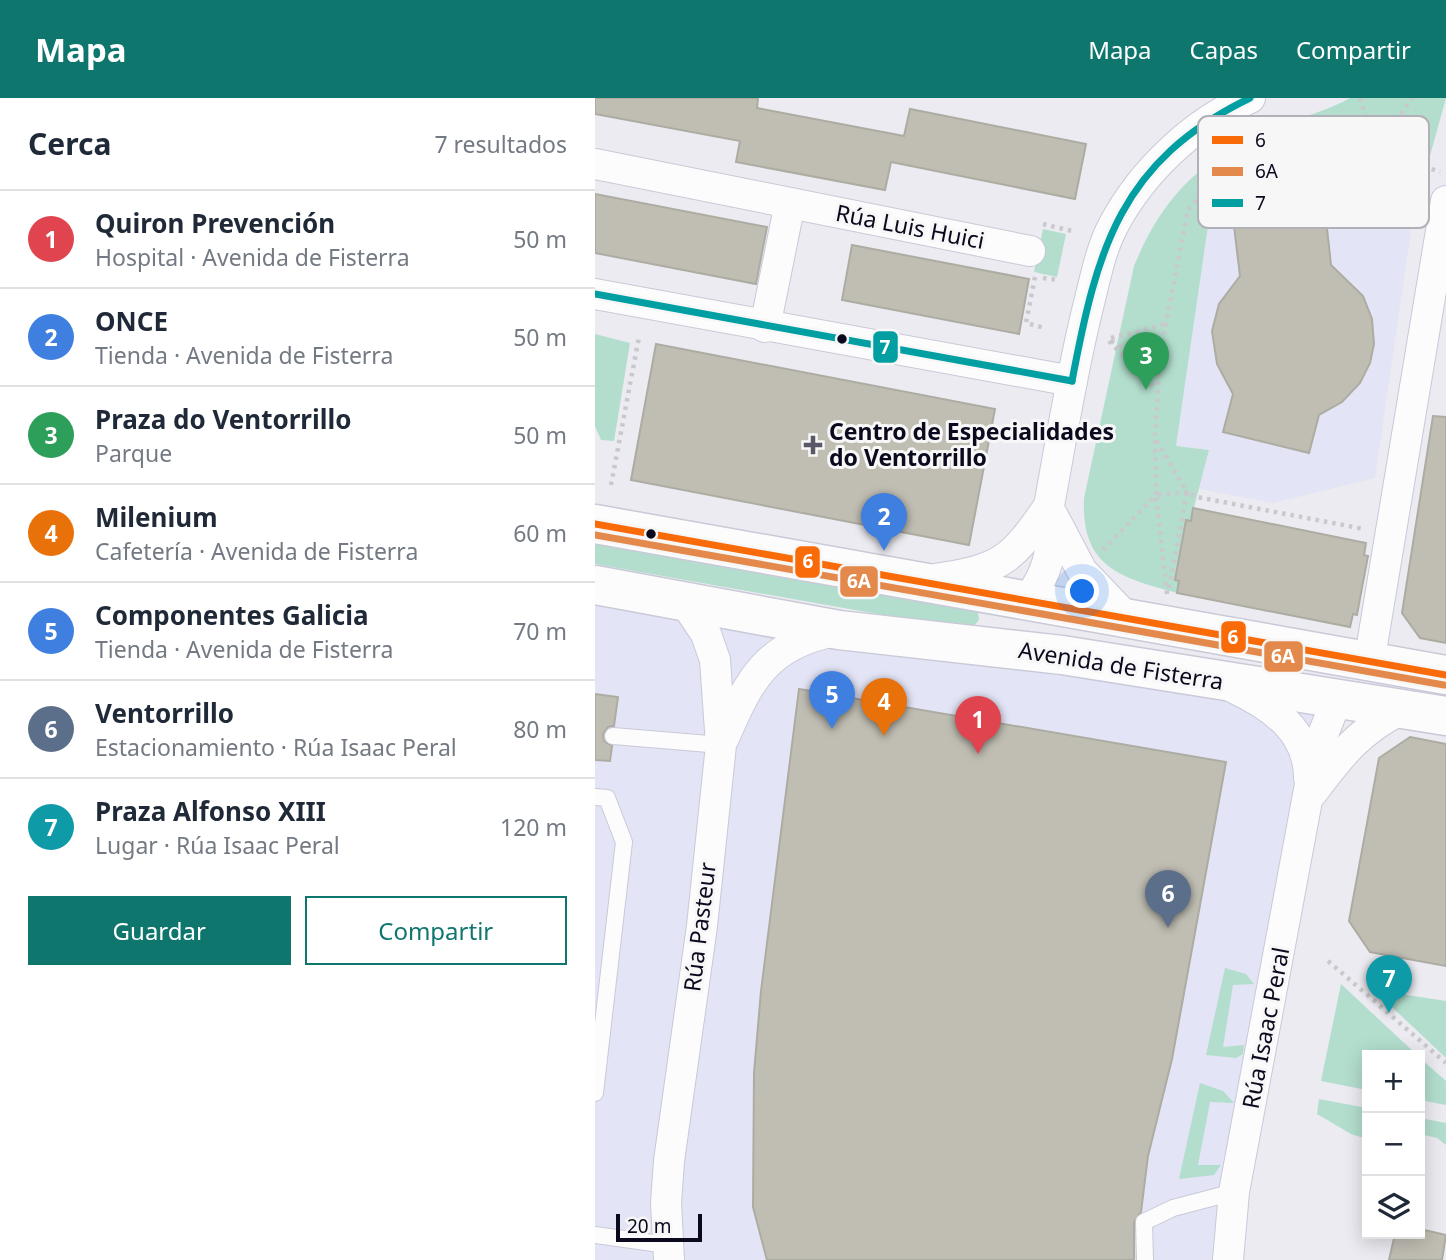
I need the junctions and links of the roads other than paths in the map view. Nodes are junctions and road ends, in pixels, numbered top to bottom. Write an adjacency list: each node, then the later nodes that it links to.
1 (1250, 98): 2 (street)
2 (1215, 116)
3 (1198, 127): 10 (street)
4 (595, 164): 6 (street, Rúa Luis Huici)
5 (1446, 202): 20 (street)
6 (790, 203): 7 (street, Rúa Luis Huici); 9 (street)
7 (1033, 264)
8 (595, 294): 9 (street)
9 (765, 327): 10 (street)
10 (1072, 381): 11 (street)
11 (1049, 506): 13 (street, Avenida de Fisterra); 16 (street); 17 (street)
12 (595, 524): 13 (main road, Avenida de Fisterra)
13 (913, 582): 16 (main road, Avenida de Fisterra)
14 (595, 585): 15 (main road, Avenida de Fisterra)
15 (684, 601): 18 (main road, Avenida de Fisterra); 28 (street, Rúa Pasteur)
16 (1028, 601): 17 (main road, Avenida de Fisterra); 19 (main road)
17 (1125, 616): 20 (main road, Avenida de Fisterra)
18 (839, 630): 19 (main road, Avenida de Fisterra); 28 (street, Avenida de Fisterra)
19 (936, 640): 22 (main road, Avenida de Fisterra)
20 (1369, 663): 21 (main road, Avenida de Fisterra)
21 (1446, 675)
22 (1216, 680): 24 (main road, Avenida de Fisterra); 29 (street, Rúa Isaac Peral)
23 (1446, 690): 24 (main road)
24 (1337, 699): 25 (main road, Avenida de Fisterra); 29 (street, Rúa Isaac Peral)
25 (1402, 709): 26 (main road, Avenida de Fisterra); 29 (street)
26 (1446, 716)
27 (613, 736): 28 (lane)
28 (721, 745): 34 (street, Rúa Pasteur)
29 (1310, 796): 32 (street, Rúa Isaac Peral)
30 (595, 797): 31 (lane)
31 (595, 1093)
32 (1234, 1192): 35 (lane); 36 (street, Rúa Isaac Peral)
33 (595, 1235): 34 (lane)
34 (668, 1253)
35 (1145, 1260)
36 (1228, 1260)

